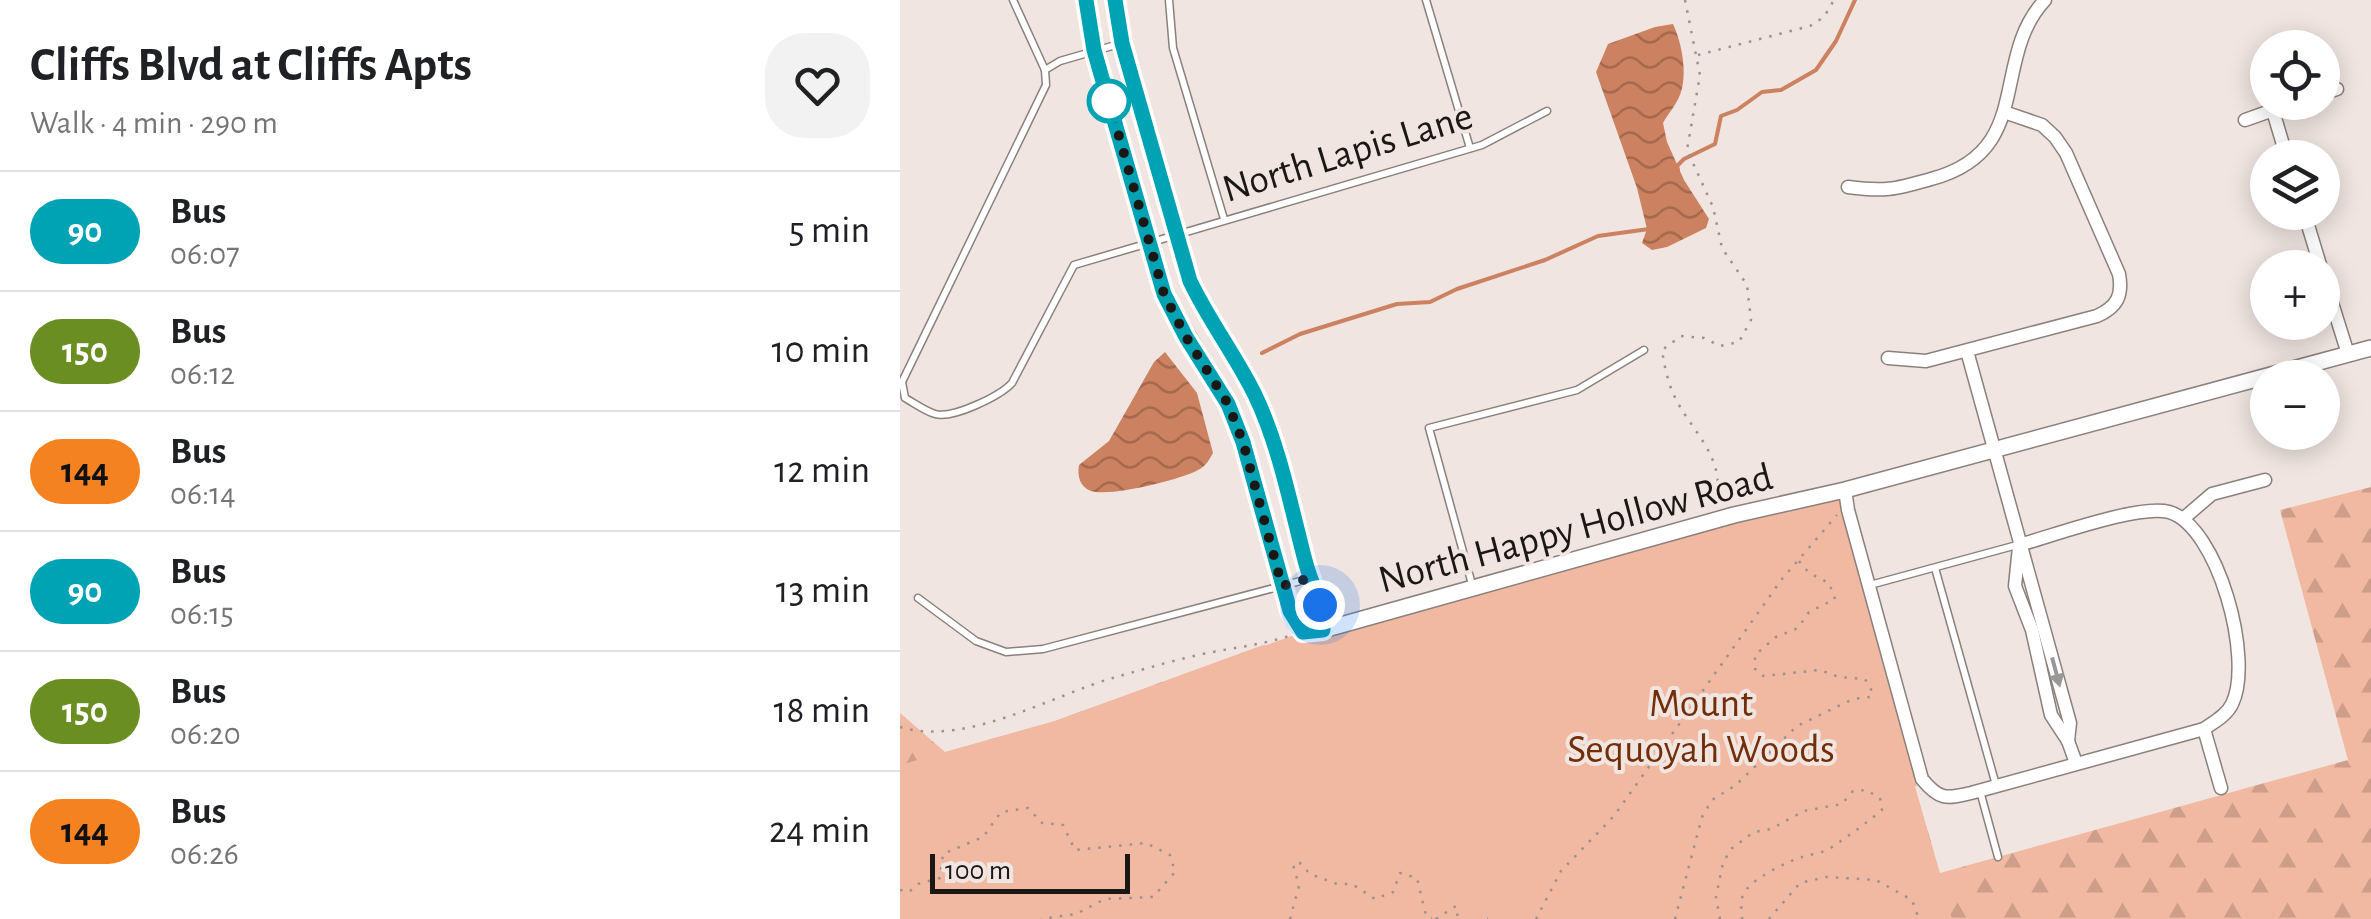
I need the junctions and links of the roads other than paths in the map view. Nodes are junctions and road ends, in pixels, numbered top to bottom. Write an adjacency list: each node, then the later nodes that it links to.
1 (1013, 0): 9 (lane)
2 (1086, 0): 8 (street)
3 (1115, 0): 7 (street)
4 (1170, 0): 16 (lane)
5 (1426, 0): 14 (lane)
6 (2044, 0): 11 (street)
7 (1122, 43): 8 (lane); 17 (street)
8 (1094, 50): 9 (lane); 18 (street)
9 (1045, 70): 25 (lane)
10 (1547, 111): 14 (lane, North Lapis Lane)
11 (2004, 112): 15 (street); 22 (street)
12 (2250, 118): 13 (street)
13 (2245, 120)
14 (1470, 148): 16 (lane, North Lapis Lane)
15 (1848, 188)
16 (1224, 220): 17 (lane, North Lapis Lane)
17 (1176, 236): 18 (lane, North Lapis Lane); 26 (street)
18 (1149, 244): 25 (lane, North Lapis Lane); 27 (street)
19 (2340, 328): 23 (street)
20 (2371, 348): 23 (street, North Happy Hollow Road)
21 (1644, 350): 37 (lane)
22 (1968, 351): 24 (street); 28 (street)
23 (2348, 354): 28 (street, North Happy Hollow Road)
24 (1888, 358)
25 (902, 382)
26 (1266, 424): 27 (street); 34 (street)
27 (1240, 434): 35 (street)
28 (1993, 450): 30 (street, North Happy Hollow Road); 32 (street)
29 (2265, 480): 31 (street)
30 (1845, 490): 36 (street); 37 (street, North Happy Hollow Road)
31 (2184, 518): 32 (street); 40 (street)
32 (2019, 545): 33 (lane); 41 (street)
33 (1934, 568): 36 (lane); 42 (lane)
34 (1310, 578): 35 (lane); 39 (street)
35 (1282, 586): 38 (lane); 39 (street, North Happy Hollow Road)
36 (1868, 586): 44 (street)
37 (1473, 589): 39 (street, North Happy Hollow Road)
38 (918, 598)
39 (1323, 630)
40 (2204, 729): 41 (street); 43 (street)
41 (2076, 764): 42 (street)
42 (1997, 786): 44 (street)
43 (2221, 788)
44 (1980, 791): 45 (lane)
45 (1998, 857)

